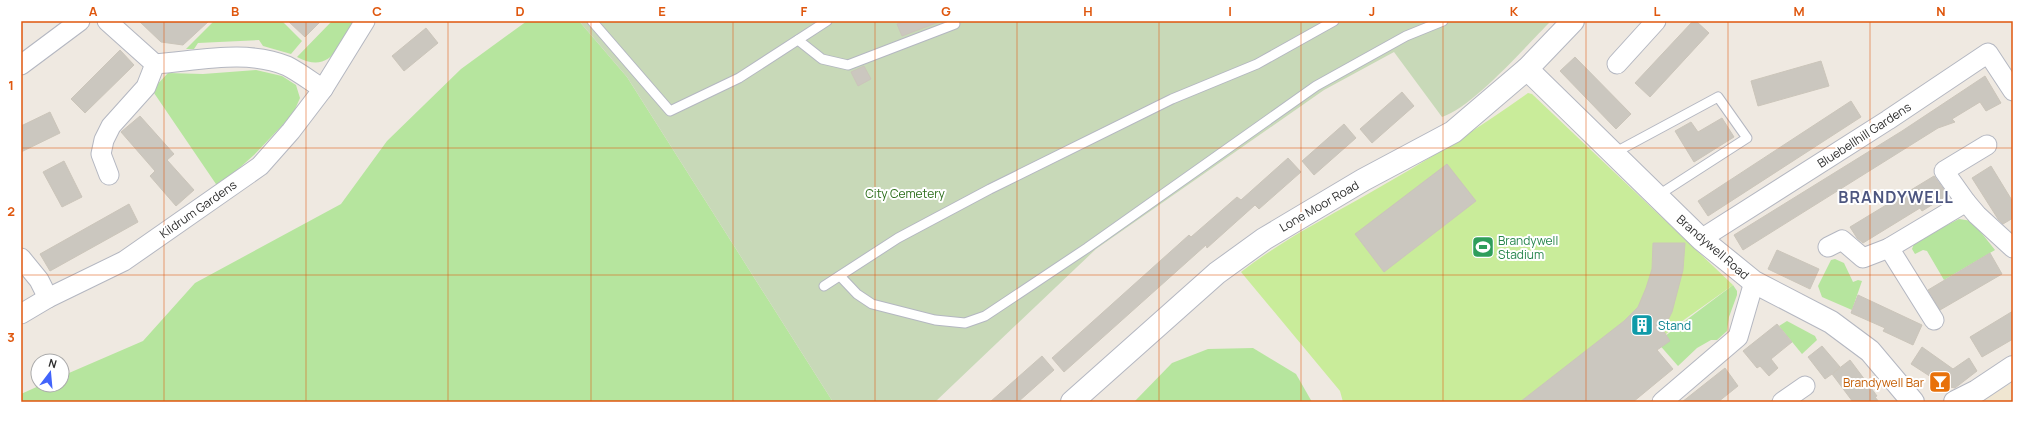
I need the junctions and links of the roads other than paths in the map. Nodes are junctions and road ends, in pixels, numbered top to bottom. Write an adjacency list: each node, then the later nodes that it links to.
1 (80, 21): 14 (street)
2 (106, 21): 12 (street)
3 (365, 21): 16 (street, Kildrum Gardens)
4 (592, 21): 11 (lane)
5 (826, 21): 11 (lane)
6 (1334, 21): 28 (lane)
7 (1443, 21): 28 (lane)
8 (1573, 21): 15 (main road, Lone Moor Road)
9 (1656, 21): 13 (street)
10 (955, 24): 11 (lane)
11 (798, 40)
12 (155, 64): 16 (street); 20 (street)
13 (1617, 64)
14 (21, 65)
15 (1527, 69): 19 (main road, Brandywell Road); 36 (main road, Lone Moor Road)
16 (323, 89): 31 (street, Kildrum Gardens)
17 (2013, 91): 23 (street, Bluebellhill Gardens)
18 (1987, 145): 22 (street)
19 (1612, 153): 21 (main road, Brandywell Road); 21 (lane)
20 (109, 175)
21 (1656, 196): 23 (main road, Brandywell Road)
22 (1966, 202): 25 (street); 26 (street)
23 (1701, 239): 29 (main road, Brandywell Road)
24 (1828, 247): 25 (street)
25 (1889, 248): 33 (street)
26 (2013, 248)
27 (21, 258): 31 (street)
28 (840, 276): 30 (lane)
29 (1754, 282): 37 (street); 39 (main road, Brandywell Road)
30 (824, 286)
31 (48, 298): 32 (street, Kildrum Gardens)
32 (21, 314)
33 (1934, 320)
34 (2013, 367): 40 (main road)
35 (1805, 386): 38 (street)
36 (1072, 402)
37 (1662, 402)
38 (1782, 402)
39 (1913, 402)
40 (1955, 402)

